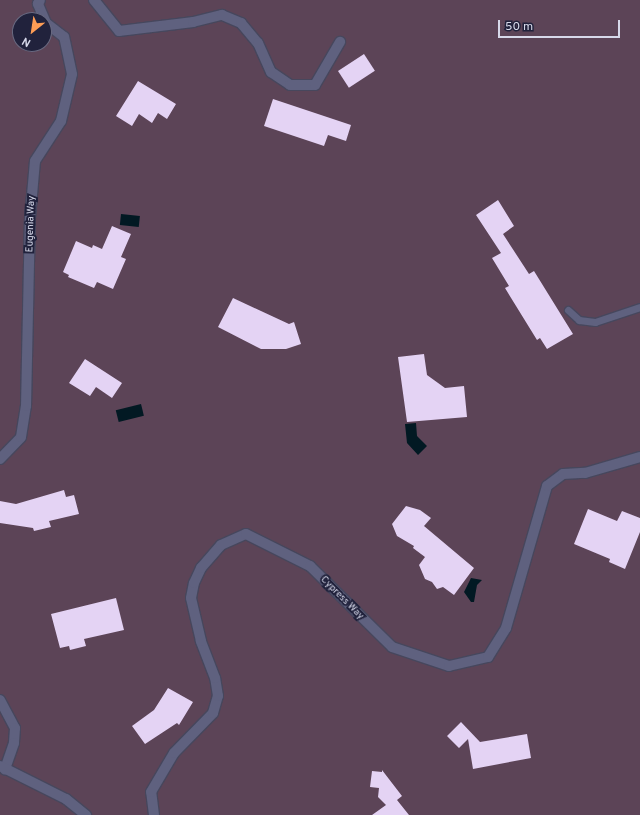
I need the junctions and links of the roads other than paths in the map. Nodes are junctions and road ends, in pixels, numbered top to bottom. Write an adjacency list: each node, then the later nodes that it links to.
1 (40, 0): 7 (street, Eugenia Way)
2 (94, 0): 3 (street)
3 (340, 42)
4 (640, 307): 5 (lane)
5 (568, 310)
6 (640, 457): 11 (street, Cypress Way)
7 (0, 459)
8 (0, 700): 9 (street)
9 (3, 768): 10 (street)
10 (86, 815)
11 (154, 815)

